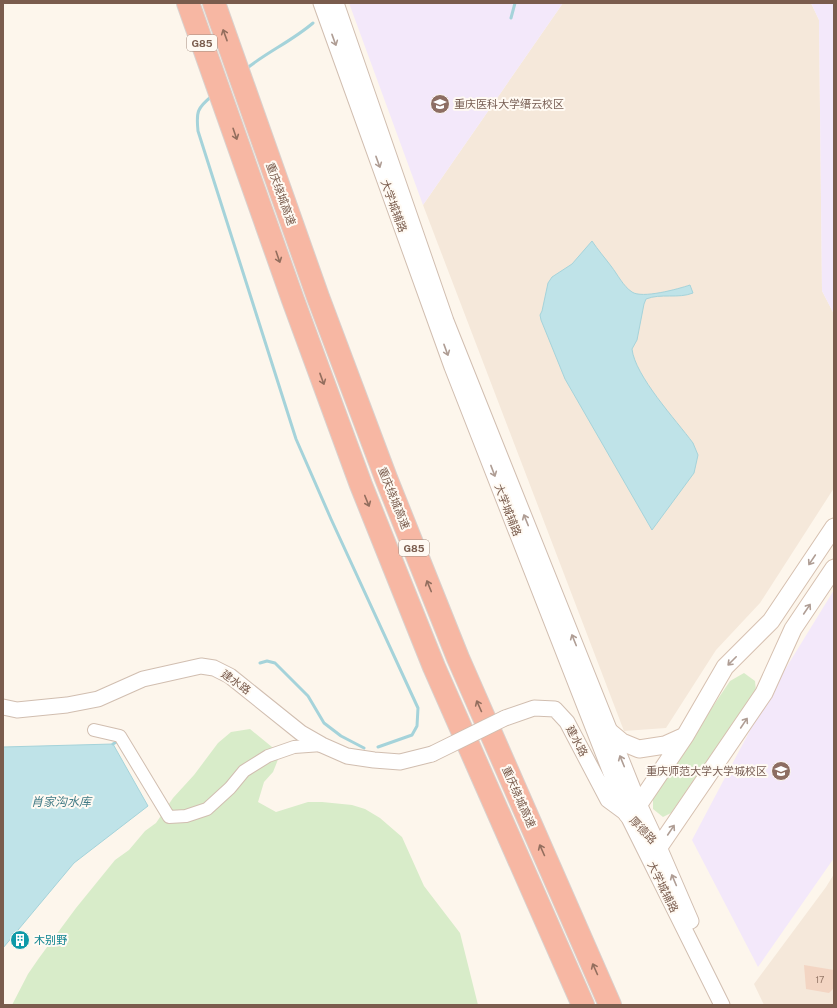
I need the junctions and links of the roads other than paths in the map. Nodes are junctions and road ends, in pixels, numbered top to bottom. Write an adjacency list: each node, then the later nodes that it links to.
1 (188, 3): 14 (highway, G85, one-way to 14)
2 (214, 3): 15 (highway, 重庆绕城高速 / G85, one-way to 2)
3 (321, 3): 12 (street, 大学城辅路, one-way to 12)
4 (336, 3): 9 (street, 大学城辅路, one-way to 4)
5 (834, 527): 10 (main road, 厚德路, one-way to 10)
6 (834, 568): 13 (main road, 厚德路, one-way to 6)
7 (3, 707): 11 (street, 建水路)
8 (94, 730): 11 (street)
9 (610, 732): 10 (main road); 12 (street, 大学城辅路, one-way to 9)
10 (685, 736): 12 (main road, 厚德路)
11 (322, 745): 12 (street, 建水路, bridge)
12 (633, 809): 13 (main road, 厚德路); 16 (street, 大学城辅路)
13 (660, 847): 17 (street, 大学城辅路, one-way to 13)
14 (583, 1005)
15 (610, 1005)
16 (722, 1005)
17 (730, 1005)

